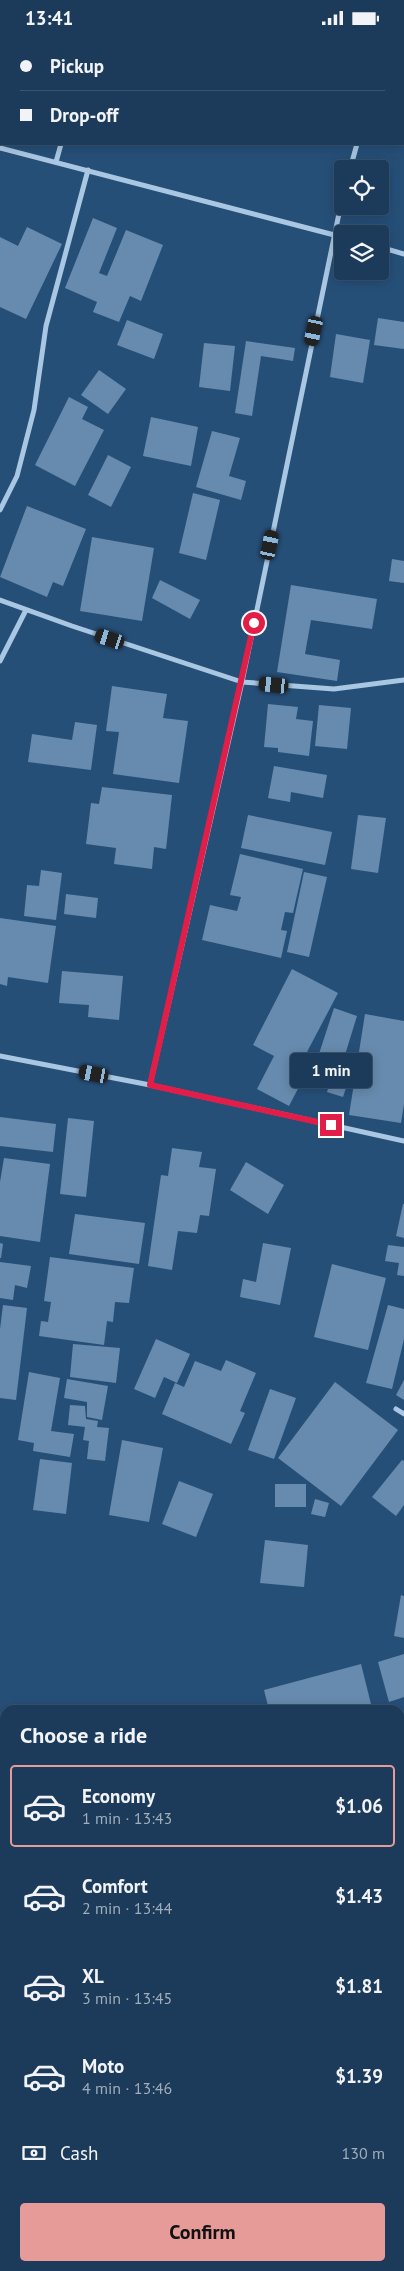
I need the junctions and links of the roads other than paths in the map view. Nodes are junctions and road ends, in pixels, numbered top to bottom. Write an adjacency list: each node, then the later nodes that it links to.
1 (61, 145): 5 (street)
2 (357, 145): 4 (street)
3 (0, 148): 5 (street)
4 (353, 160)
5 (56, 162): 6 (street)
6 (88, 170): 8 (street); 11 (street)
7 (338, 215): 8 (street)
8 (333, 234): 16 (street)
9 (389, 250): 10 (street)
10 (404, 254)
11 (0, 510)
12 (0, 600): 13 (street)
13 (26, 610): 14 (street); 16 (street)
14 (0, 661)
15 (404, 680): 16 (street)
16 (242, 682): 18 (street)
17 (0, 1057): 18 (street)
18 (150, 1085): 19 (street)
19 (404, 1141)
20 (396, 1409): 21 (street)
21 (404, 1415)

